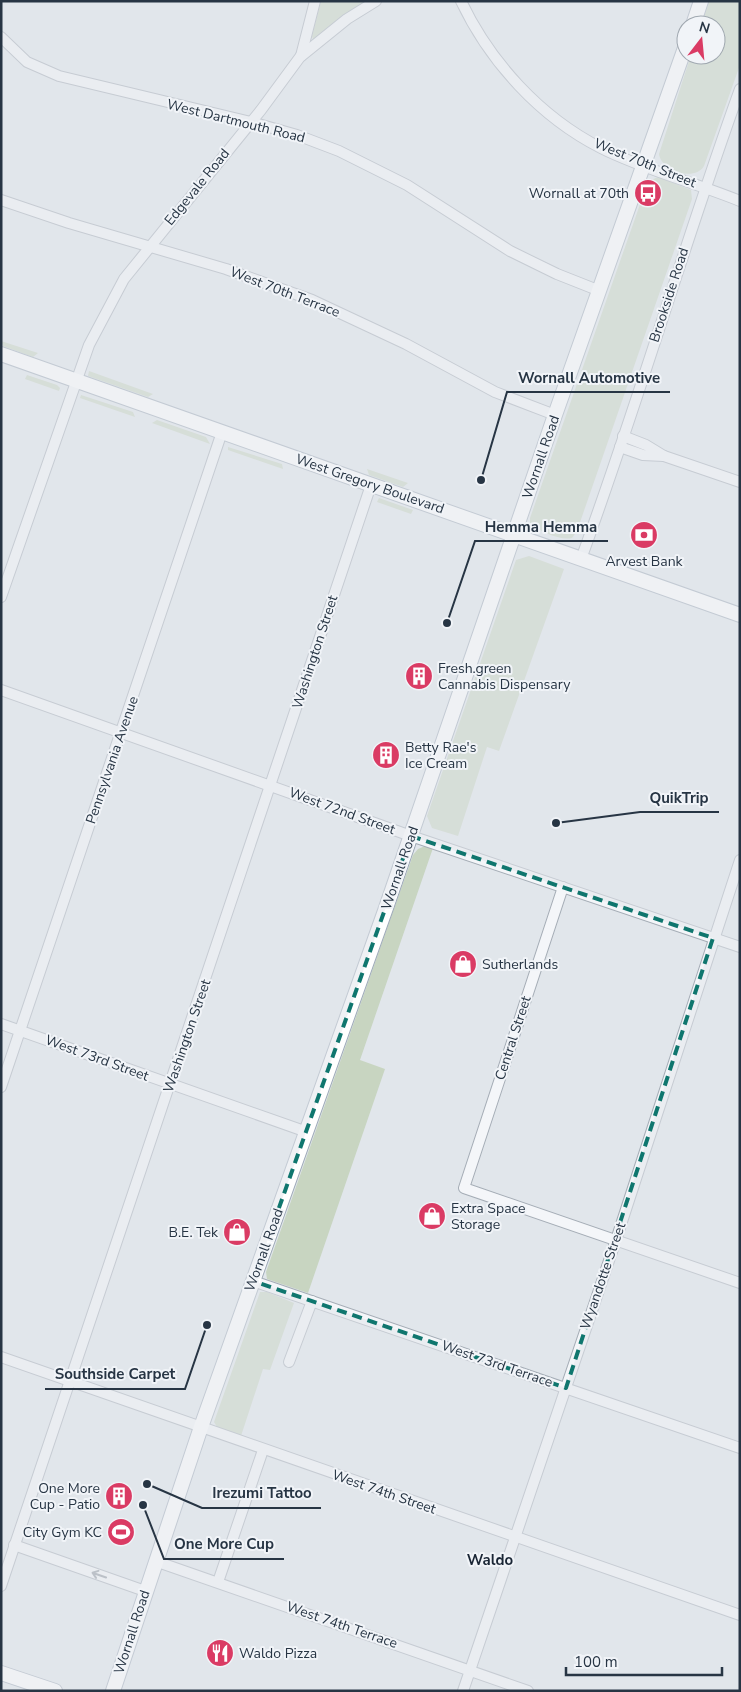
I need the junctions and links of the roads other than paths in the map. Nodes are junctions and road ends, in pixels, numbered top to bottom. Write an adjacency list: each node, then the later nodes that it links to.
1 (315, 1): 7 (street)
2 (376, 1): 7 (street, Edgevale Road)
3 (460, 1): 11 (street, West 70th Street)
4 (702, 1): 5 (main road)
5 (697, 15)
6 (1, 37): 10 (street, West Dartmouth Road)
7 (300, 56): 10 (street, Edgevale Road)
8 (679, 65): 11 (main road, Wornall Road)
9 (740, 89): 12 (street, Brookside Road)
10 (251, 122): 15 (street, Edgevale Road); 16 (street, West Dartmouth Road)
11 (644, 165): 12 (street, West 70th Street); 16 (main road, Wornall Road)
12 (704, 187): 14 (street, West 70th Street); 21 (street, Brookside Road)
13 (1, 200): 15 (street, West 70th Terrace)
14 (740, 201)
15 (150, 246): 18 (street, Edgevale Road); 19 (street, West 70th Terrace)
16 (600, 291): 19 (main road, Wornall Road)
17 (1, 354): 18 (main road, West Gregory Boulevard)
18 (76, 380): 20 (main road, West Gregory Boulevard); 28 (street, Edgevale Road)
19 (555, 415): 26 (main road, Wornall Road)
20 (222, 432): 25 (main road, West Gregory Boulevard); 31 (street, Pennsylvania Avenue)
21 (624, 436): 22 (street, Brookside Road); 23 (street)
22 (620, 448): 23 (street); 27 (street, Brookside Road)
23 (664, 456): 24 (street)
24 (740, 482)
25 (371, 485): 26 (main road, West Gregory Boulevard); 32 (street, Washington Street)
26 (514, 535): 27 (main road, West Gregory Boulevard); 33 (main road, Wornall Road)
27 (581, 559): 29 (main road, West Gregory Boulevard)
28 (1, 597)
29 (740, 615)
30 (1, 690): 31 (street, West 72nd Street)
31 (122, 732): 32 (street, West 72nd Street); 39 (street, Pennsylvania Avenue)
32 (271, 785): 33 (street, West 72nd Street); 40 (street, Washington Street)
33 (411, 836): 35 (street, West 72nd Street); 42 (main road, Wornall Road)
34 (740, 860): 36 (street, Wyandotte Street)
35 (563, 887): 36 (street, West 72nd Street); 43 (street, Central Street)
36 (714, 938): 37 (street, West 72nd Street); 43 (street, Wyandotte Street)
37 (740, 948)
38 (1, 1024): 39 (street, West 73rd Street)
39 (20, 1030): 40 (street, West 73rd Street); 41 (street, Pennsylvania Avenue)
40 (171, 1085): 42 (street, West 73rd Street); 49 (street, Washington Street)
41 (1, 1087)
42 (307, 1132): 44 (main road, Wornall Road)
43 (616, 1240): 45 (street); 50 (street, Wyandotte Street)
44 (253, 1281): 46 (street, West 73rd Terrace); 51 (main road, Wornall Road)
45 (740, 1283)
46 (312, 1300): 48 (street); 50 (street, West 73rd Terrace)
47 (1, 1357): 49 (street, West 74th Street)
48 (289, 1362)
49 (69, 1381): 51 (street, West 74th Street); 55 (street, Washington Street)
50 (566, 1388): 52 (street, West 73rd Terrace); 54 (street, Wyandotte Street)
51 (201, 1428): 53 (street, West 74th Street); 56 (main road, Wornall Road)
52 (740, 1448)
53 (263, 1450): 54 (street, West 74th Street); 57 (street)
54 (515, 1536): 60 (street, West 74th Street); 61 (street, Wyandotte Street)
55 (14, 1546): 58 (street, Washington Street); 59 (street, one-way to 55)
56 (155, 1561): 57 (street, West 74th Terrace); 59 (main road, Wornall Road)
57 (218, 1582): 61 (street, West 74th Terrace)
58 (1, 1586)
59 (145, 1591): 64 (main road, Wornall Road)
60 (740, 1615)
61 (469, 1670): 65 (street, Wyandotte Street); 66 (street, West 74th Terrace)
62 (1, 1673): 63 (main road)
63 (55, 1691)
64 (113, 1691)
65 (463, 1691)
66 (528, 1691)

